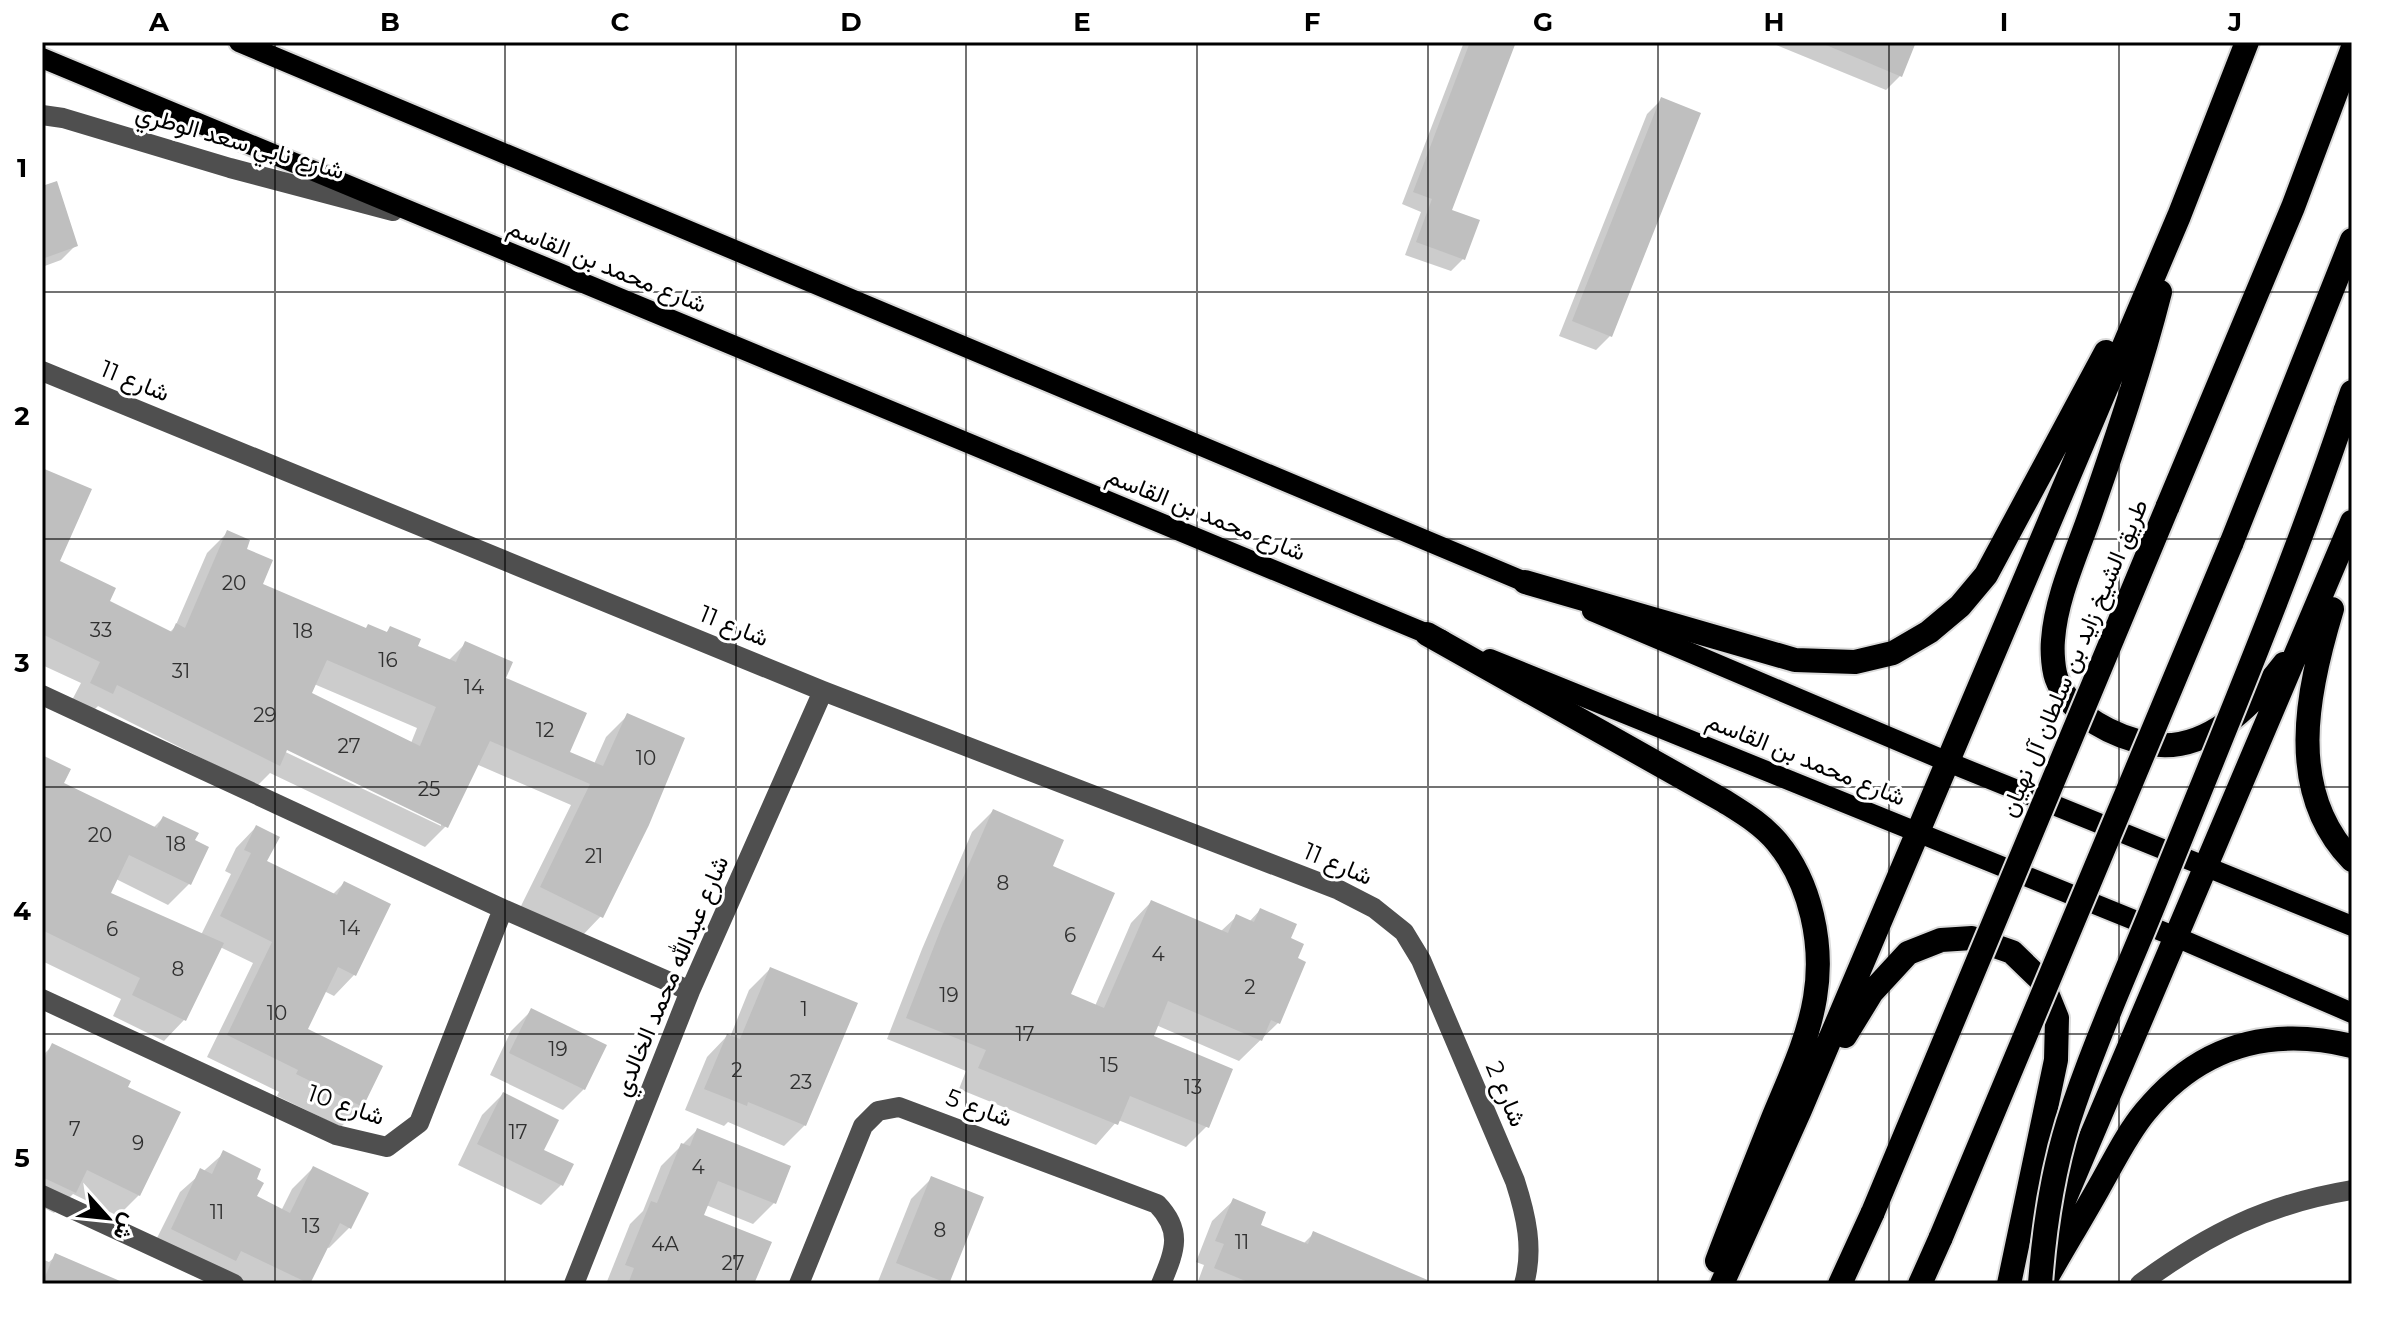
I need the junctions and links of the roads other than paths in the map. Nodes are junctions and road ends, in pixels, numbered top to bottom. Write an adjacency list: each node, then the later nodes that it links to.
1 (239, 42): 13 (main road)
2 (2247, 42): 6 (highway)
3 (2352, 50): 40 (highway, طريق الشيخ زايد بن سلطان آل نهيان, bridge)
4 (42, 58): 7 (main road, شارع محمد بن القاسم)
5 (42, 115): 7 (street, شارع نابي سعد الوطري)
6 (2179, 216): 13 (highway); 15 (highway); 18 (highway)
7 (424, 219): 14 (main road, شارع محمد بن القاسم)
8 (2352, 240): 41 (highway, bridge)
9 (42, 371): 16 (street, شارع 11)
10 (2348, 402): 44 (highway, bridge)
11 (2352, 522): 15 (highway)
12 (2352, 544): 20 (highway)
13 (1525, 582): 18 (main road)
14 (1427, 634): 19 (main road, شارع محمد بن القاسم); 38 (highway)
15 (2305, 638): 21 (highway)
16 (823, 691): 24 (street, شارع 11); 26 (street, شارع عبدالله محمد الخالدي)
17 (42, 695): 22 (street)
18 (1948, 762): 19 (highway); 21 (main road)
19 (1918, 832): 25 (main road, شارع محمد بن القاسم); 30 (highway)
20 (2352, 860)
21 (2207, 867): 23 (main road); 25 (highway)
22 (503, 909): 26 (street); 27 (street, شارع 10)
23 (2352, 926)
24 (1404, 932): 37 (street, شارع 2)
25 (2176, 937): 28 (main road, شارع محمد بن القاسم); 43 (highway)
26 (690, 991): 34 (street, شارع عبدالله محمد الخالدي)
27 (42, 999)
28 (2352, 1013)
29 (2352, 1046): 44 (highway)
30 (1800, 1110): 39 (highway); 42 (highway)
31 (2352, 1190): 45 (street)
32 (42, 1195): 33 (street)
33 (234, 1284)
34 (574, 1284)
35 (799, 1284): 36 (street, شارع 5)
36 (1161, 1284)
37 (1524, 1284)
38 (1708, 1284)
39 (1722, 1284)
40 (1840, 1284)
41 (1920, 1284)
42 (2009, 1284)
43 (2028, 1284)
44 (2041, 1284)
45 (2140, 1284)

